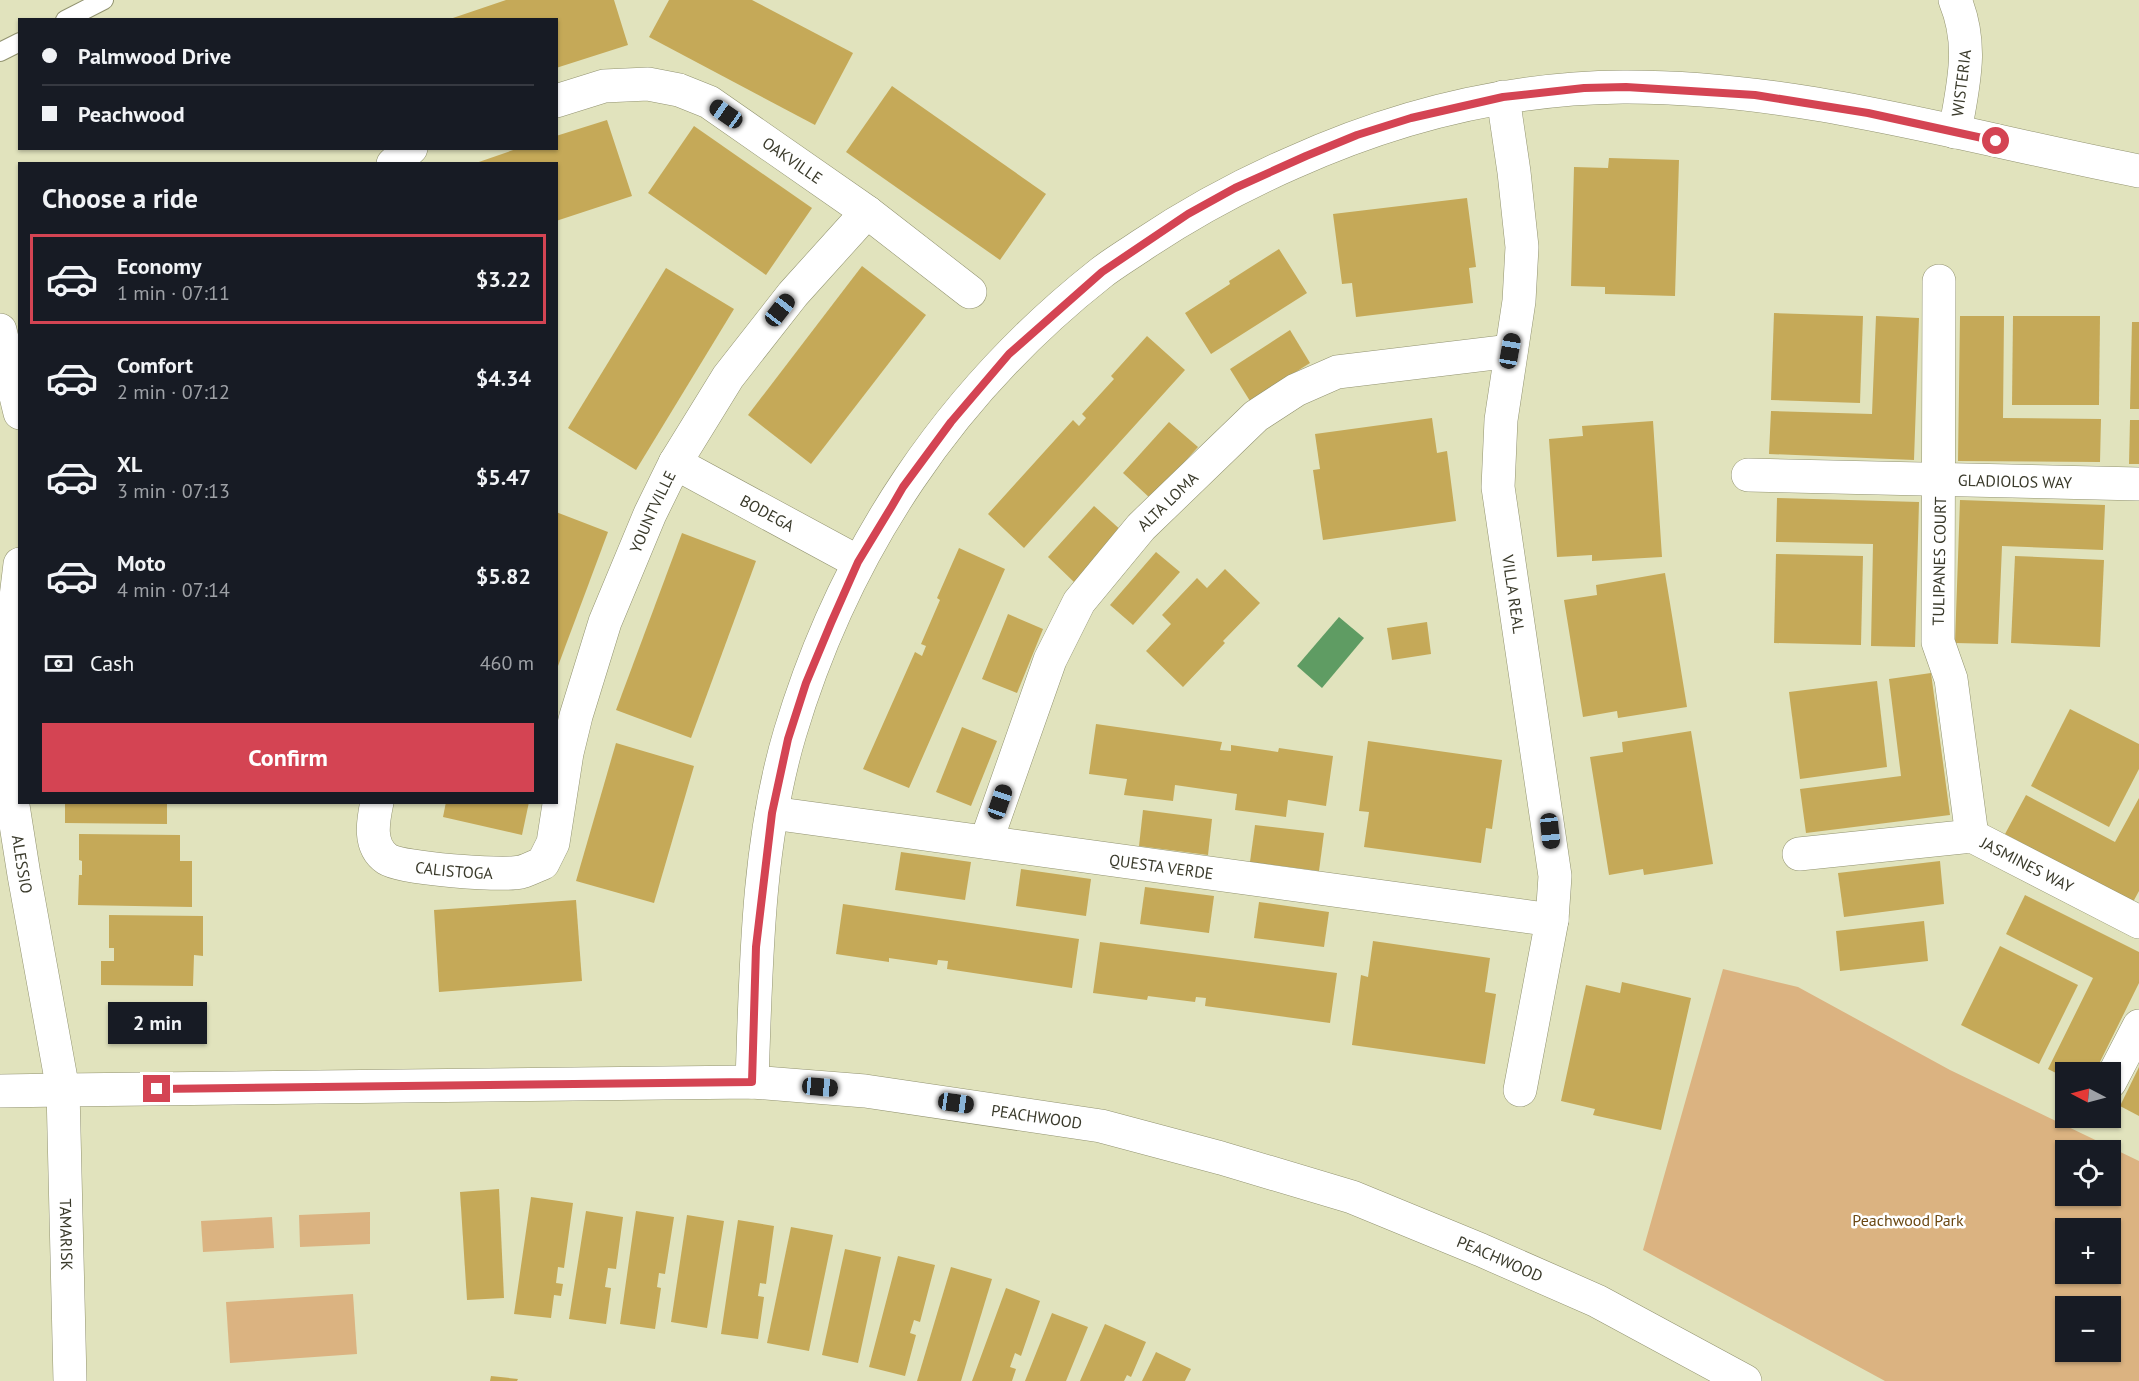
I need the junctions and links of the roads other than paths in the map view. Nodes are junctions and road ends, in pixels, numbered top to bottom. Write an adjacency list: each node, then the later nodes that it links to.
1 (104, 0): 3 (lane)
2 (1955, 0): 8 (street, WISTERIA)
3 (69, 18)
4 (18, 43): 5 (lane)
5 (0, 52)
6 (1503, 97): 8 (street); 16 (street, VILLA REAL); 22 (street)
7 (558, 100): 12 (street, OAKVILLE)
8 (1955, 132): 11 (street)
9 (409, 150): 10 (street)
10 (395, 162)
11 (2139, 171)
12 (867, 212): 14 (street, OAKVILLE); 18 (street, YOUNTVILLE)
13 (1940, 281): 20 (street, TULIPANES COURT)
14 (970, 292)
15 (0, 330): 17 (street)
16 (1510, 351): 27 (street, ALTA LOMA); 30 (street, VILLA REAL)
17 (18, 405)
18 (675, 463): 22 (street, BODEGA); 29 (street, YOUNTVILLE)
19 (1748, 475): 20 (street, GLADIOLOS WAY)
20 (1940, 479): 21 (street, GLADIOLOS WAY); 26 (street, TULIPANES COURT)
21 (2139, 484)
22 (858, 562): 25 (street)
23 (18, 581): 35 (street, ALESSIO)
24 (377, 804): 29 (street, CALISTOGA)
25 (772, 813): 27 (street, QUESTA VERDE); 34 (street)
26 (1972, 836): 28 (street, JASMINES WAY); 31 (street, JASMINES WAY)
27 (986, 842): 30 (street, QUESTA VERDE)
28 (1799, 854)
29 (543, 863)
30 (1552, 920): 36 (street, VILLA REAL)
31 (2139, 922)
32 (2139, 1026): 33 (street)
33 (2120, 1062)
34 (752, 1082): 35 (street, PEACHWOOD); 39 (street, PEACHWOOD)
35 (63, 1090): 37 (street, PEACHWOOD); 38 (street, TAMARISK)
36 (1520, 1090)
37 (0, 1091)
38 (70, 1381)
39 (1744, 1381)

